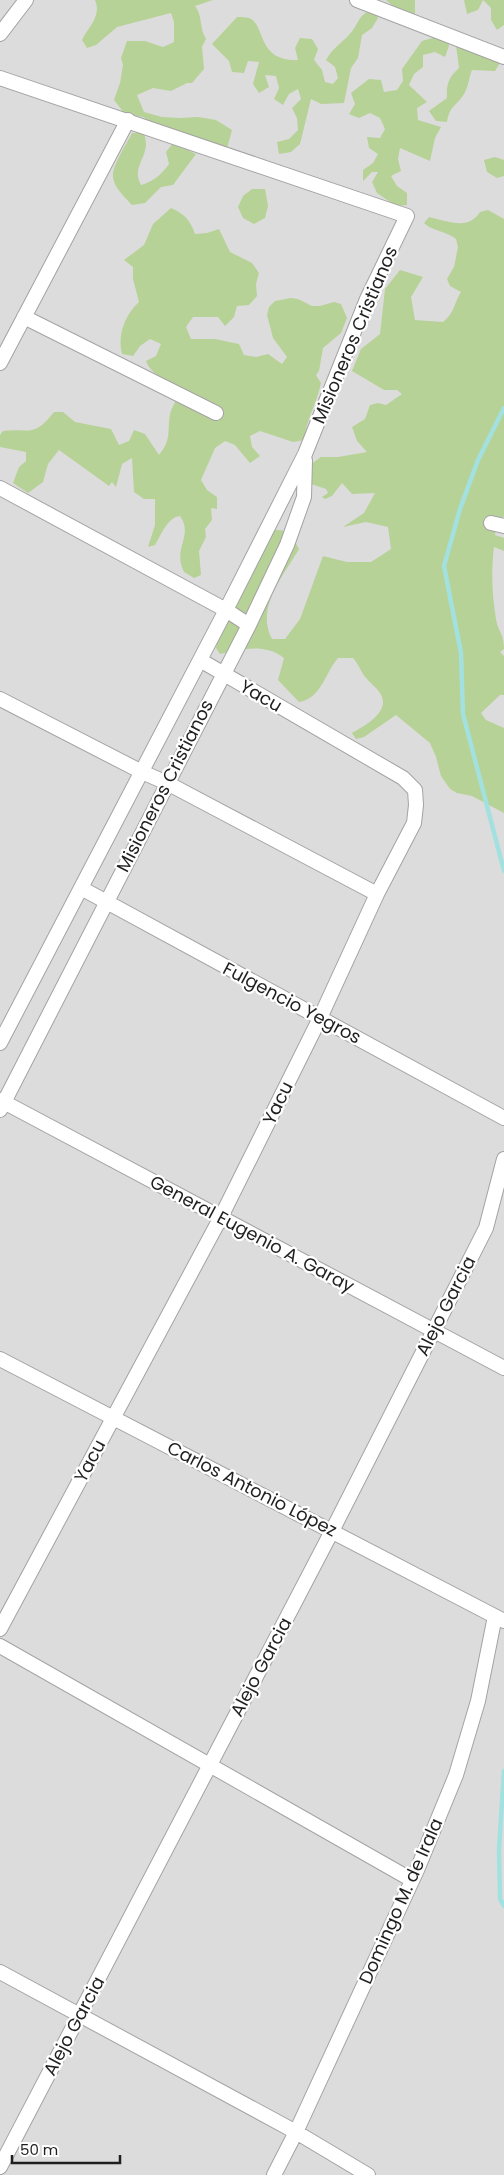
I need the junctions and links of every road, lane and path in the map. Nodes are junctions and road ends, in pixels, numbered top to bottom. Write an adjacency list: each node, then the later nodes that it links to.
1 (26, 0): 4 (street)
2 (356, 0): 3 (street)
3 (378, 4): 5 (street)
4 (0, 34)
5 (504, 57)
6 (0, 78): 7 (street)
7 (128, 120): 8 (street); 11 (street, Misioneros Cristianos)
8 (24, 317): 9 (street); 10 (street)
9 (0, 363)
10 (216, 413)
11 (305, 454): 13 (street, Misioneros Cristianos); 14 (street, Misioneros Cristianos)
12 (0, 488): 13 (street)
13 (226, 610): 14 (street); 15 (street, Misioneros Cristianos)
14 (249, 625): 16 (street, Misioneros Cristianos)
15 (200, 660): 16 (street, Yacu); 18 (street, Misioneros Cristianos)
16 (223, 674): 19 (street, Misioneros Cristianos); 21 (street, Yacu)
17 (2, 704): 18 (street)
18 (142, 772): 19 (street); 20 (street, Misioneros Cristianos)
19 (167, 783): 21 (street); 22 (street, Misioneros Cristianos)
20 (81, 888): 22 (street, Fulgencio Yegros); 24 (street, Misioneros Cristianos)
21 (377, 894): 23 (street, Yacu)
22 (106, 902): 23 (street, Fulgencio Yegros); 25 (street, Misioneros Cristianos)
23 (320, 1018): 26 (street, Fulgencio Yegros); 28 (street, Yacu)
24 (0, 1043)
25 (1, 1104): 28 (street, General Eugenio A. Garay)
26 (504, 1118)
27 (504, 1159): 29 (street, Alejo Garcia)
28 (221, 1217): 29 (street, General Eugenio A. Garay); 32 (street, Yacu)
29 (434, 1331): 31 (street, General Eugenio A. Garay); 33 (street, Alejo Garcia)
30 (0, 1358): 32 (street, Carlos Antonio López)
31 (504, 1368)
32 (114, 1418): 33 (street, Carlos Antonio López); 35 (street, Yacu)
33 (332, 1531): 34 (street, Carlos Antonio López); 37 (street, Alejo Garcia)
34 (499, 1618): 38 (street, Domingo M. de Irala)
35 (0, 1629)
36 (0, 1646): 37 (street)
37 (209, 1766): 38 (street); 40 (street, Alejo Garcia)
38 (412, 1880): 41 (street, Domingo M. de Irala)
39 (0, 1972): 40 (street)
40 (80, 2015): 41 (street); 42 (street, Alejo Garcia)
41 (296, 2132): 43 (street, Domingo M. de Irala); 44 (street)
42 (0, 2167)
43 (274, 2175)
44 (368, 2175)

